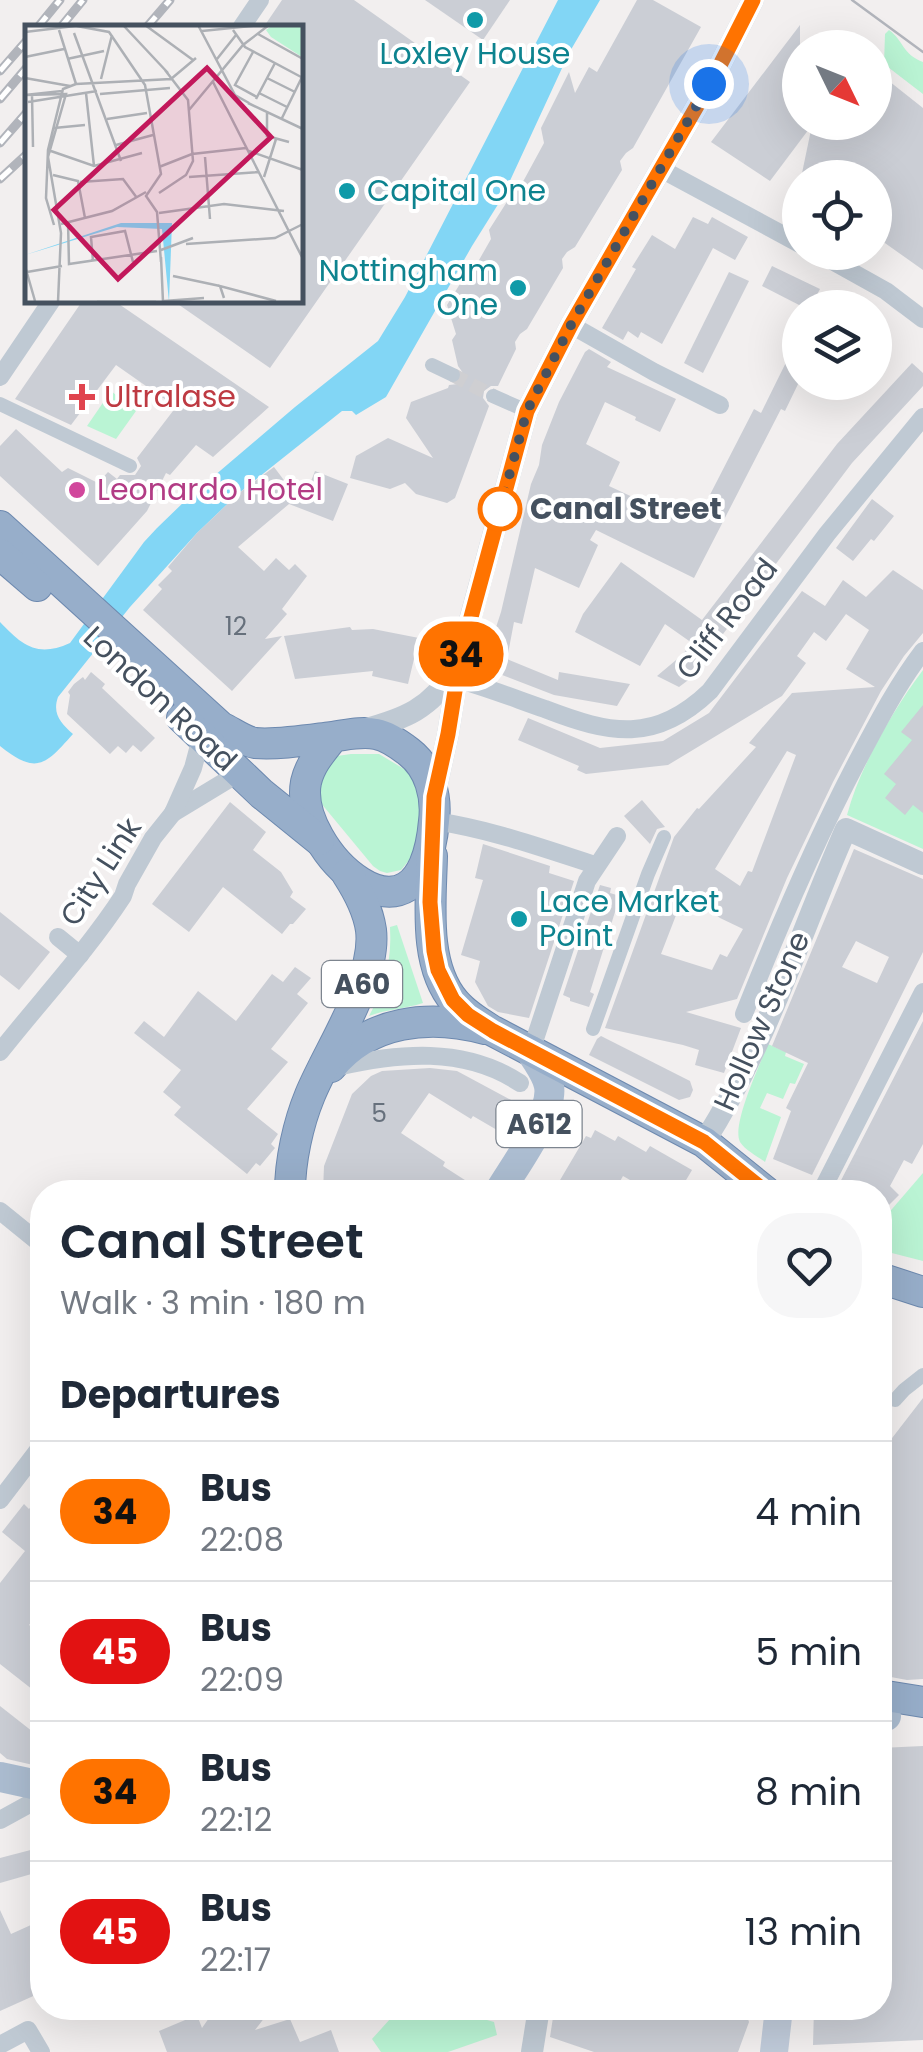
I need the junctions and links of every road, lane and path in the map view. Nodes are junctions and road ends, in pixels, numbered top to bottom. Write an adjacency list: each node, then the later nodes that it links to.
1 (260, 0): 4 (street)
2 (735, 0): 5 (street)
3 (753, 0): 5 (street)
4 (244, 25)
5 (741, 26): 6 (street)
6 (661, 169): 7 (street); 11 (street)
7 (782, 234)
8 (849, 270): 10 (street)
9 (51, 302): 14 (street)
10 (923, 319)
11 (571, 325): 17 (street); 18 (street)
12 (432, 365): 13 (street)
13 (453, 376)
14 (0, 377)
15 (493, 396): 18 (street)
16 (0, 404): 20 (street)
17 (720, 405)
18 (527, 411): 26 (street)
19 (923, 417): 27 (street, Cliff Road)
20 (130, 466)
21 (0, 526): 23 (highway, London Road / A60)
22 (0, 554): 23 (highway, London Road / A60)
23 (76, 606): 24 (highway, London Road / A60)
24 (108, 636): 28 (highway, London Road / A60); 29 (highway, London Road / A60)
25 (923, 652): 33 (street)
26 (461, 654): 27 (street); 28 (street)
27 (456, 679): 32 (street)
28 (345, 734): 32 (highway, A60); 36 (highway, A60)
29 (202, 738): 30 (highway, London Road / A60); 31 (street, City Link)
30 (239, 773): 31 (street, City Link); 36 (highway, London Road / A60)
31 (173, 813): 41 (street, City Link)
32 (434, 817): 38 (street); 39 (highway, A60); 45 (highway, A60)
33 (837, 822): 37 (street); 43 (street); 51 (street, Hollow Stone)
34 (616, 836): 38 (street)
35 (664, 837): 44 (street)
36 (321, 842): 39 (highway, A60)
37 (923, 864)
38 (595, 865): 46 (street)
39 (342, 868): 50 (highway, A60)
40 (58, 937): 41 (street)
41 (80, 955): 47 (street, City Link)
42 (923, 992): 55 (street)
43 (744, 1014)
44 (594, 1029)
45 (493, 1031): 46 (highway, A60); 48 (highway)
46 (531, 1051): 51 (highway, Hollow Stone / A60); 53 (main road, A612)
47 (0, 1052)
48 (330, 1068): 49 (street); 50 (highway)
49 (520, 1083)
50 (309, 1097): 52 (highway, A60)
51 (704, 1142): 54 (highway, A60)
52 (292, 1180)
53 (506, 1180)
54 (751, 1180)
55 (827, 1180)
56 (0, 1211): 57 (street)
57 (30, 1235)
58 (892, 1282): 59 (highway)
59 (923, 1292)
60 (923, 1375): 61 (street)
61 (895, 1400)
62 (30, 1461): 63 (street)
63 (0, 1500)
64 (923, 1702): 65 (highway)
65 (892, 1709)
66 (892, 1711): 67 (highway)
67 (923, 1712)
68 (0, 1777): 69 (main road)
69 (30, 1783)
70 (30, 1804): 71 (street)
71 (0, 1820)
72 (537, 2020): 75 (street)
73 (778, 2020): 77 (main road)
74 (0, 2045): 76 (street)
75 (531, 2051)
76 (41, 2052)
77 (774, 2052)

